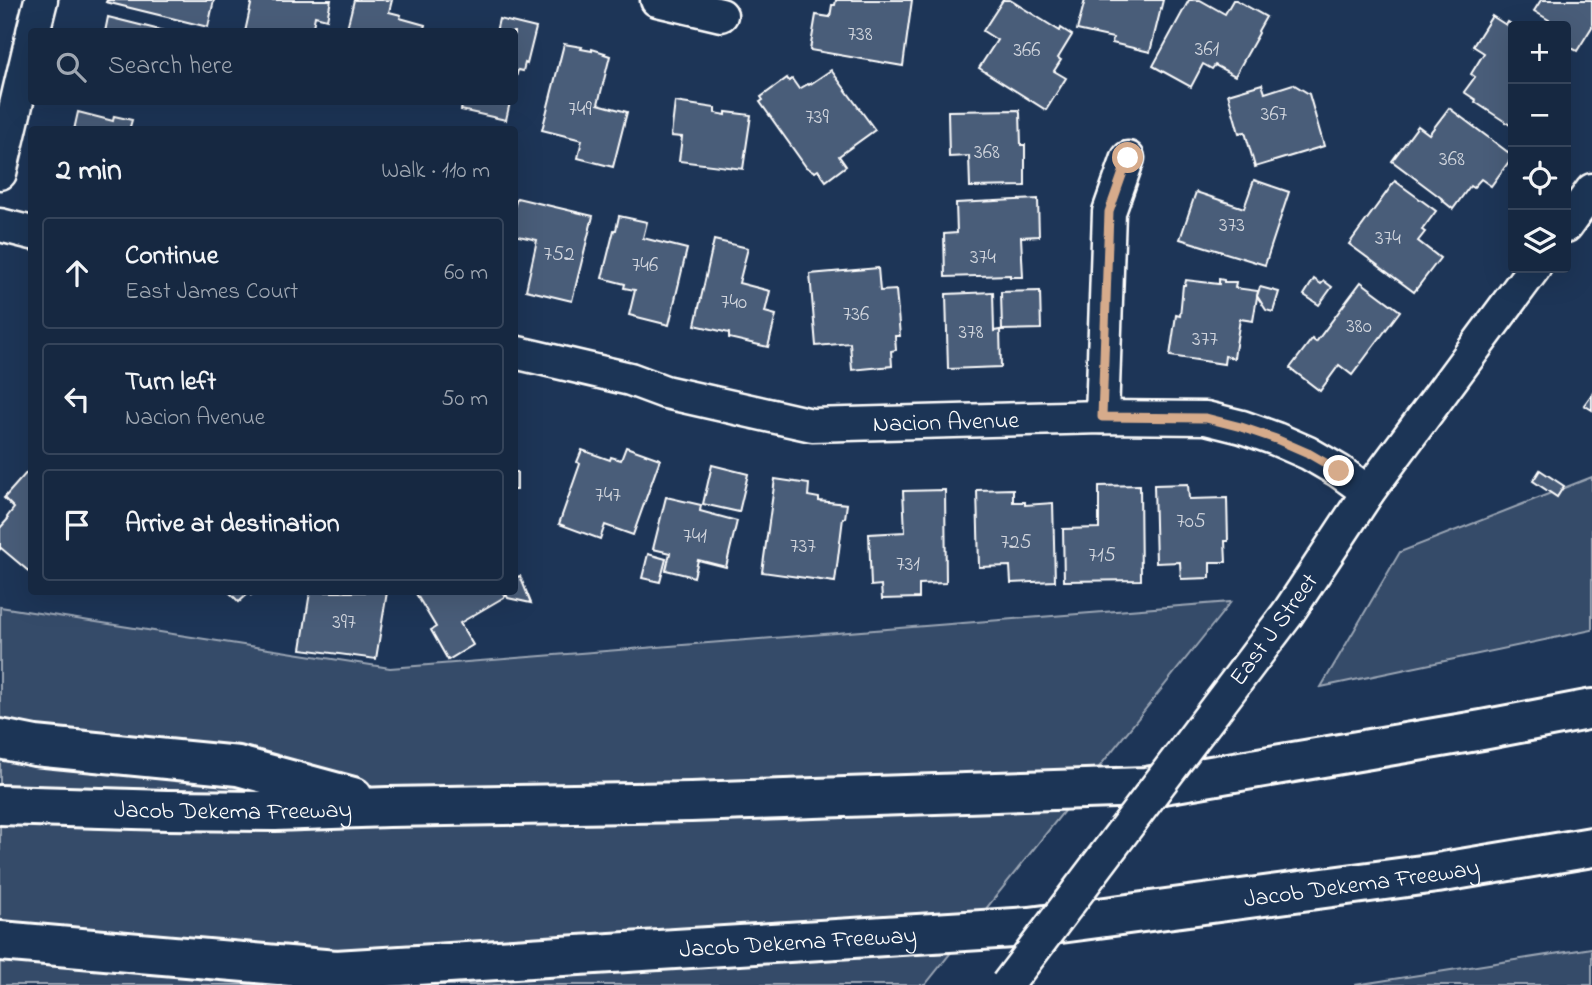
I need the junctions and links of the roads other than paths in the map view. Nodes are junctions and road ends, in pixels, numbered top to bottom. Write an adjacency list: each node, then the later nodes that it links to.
1 (40, 0): 4 (street)
2 (657, 0): 3 (street)
3 (721, 15)
4 (34, 28)
5 (28, 54): 7 (street)
6 (1128, 158): 14 (street)
7 (0, 173)
8 (1592, 190): 9 (street)
9 (1571, 219)
10 (0, 225): 11 (street)
11 (28, 232)
12 (1530, 273): 15 (street, East J Street)
13 (518, 353): 14 (street, Nacion Avenue)
14 (1102, 417): 15 (street, Nacion Avenue)
15 (1368, 492): 22 (street, East J Street, bridge)
16 (1592, 709): 19 (highway, Jacob Dekema Freeway)
17 (0, 739): 19 (highway)
18 (0, 805): 19 (highway, Jacob Dekema Freeway)
19 (388, 807)
20 (1592, 847): 21 (highway, Jacob Dekema Freeway)
21 (7, 942)
22 (1007, 985)

